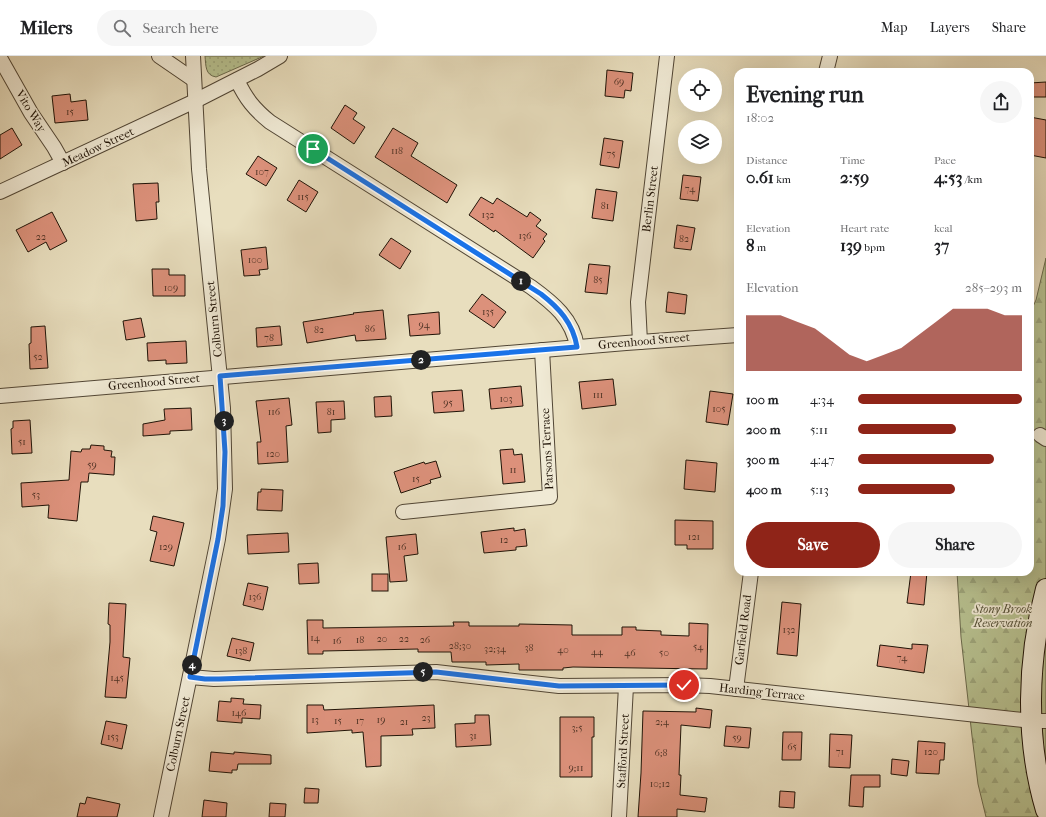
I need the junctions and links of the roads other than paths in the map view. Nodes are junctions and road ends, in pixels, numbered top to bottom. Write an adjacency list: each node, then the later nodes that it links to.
1 (159, 56): 8 (street)
2 (193, 56): 8 (street, Colburn Street)
3 (280, 56): 9 (street, Meadow Street)
4 (667, 56): 14 (street, Berlin Street)
5 (830, 56): 7 (street)
6 (0, 58): 11 (street, Vito Way)
7 (827, 68)
8 (194, 80): 10 (street, Colburn Street)
9 (237, 80): 10 (street, Meadow Street); 15 (street)
10 (195, 101): 11 (street, Meadow Street); 17 (street, Colburn Street)
11 (62, 163): 12 (street, Meadow Street)
12 (0, 192)
13 (734, 335): 14 (street, Greenhood Street)
14 (640, 342): 15 (street, Greenhood Street)
15 (577, 347): 16 (street, Greenhood Street)
16 (542, 350): 17 (street, Greenhood Street); 19 (street, Parsons Terrace)
17 (220, 376): 18 (street, Greenhood Street); 22 (street, Colburn Street)
18 (0, 396)
19 (403, 512)
20 (750, 576): 24 (street, Garfield Road)
21 (1046, 589): 25 (main road)
22 (190, 677): 23 (street, Harding Terrace); 27 (street, Colburn Street)
23 (626, 686): 24 (street, Harding Terrace); 28 (street, Stafford Street)
24 (736, 689): 25 (street, Harding Terrace)
25 (1039, 721): 26 (main road)
26 (1046, 810)
27 (161, 817)
28 (620, 817)

